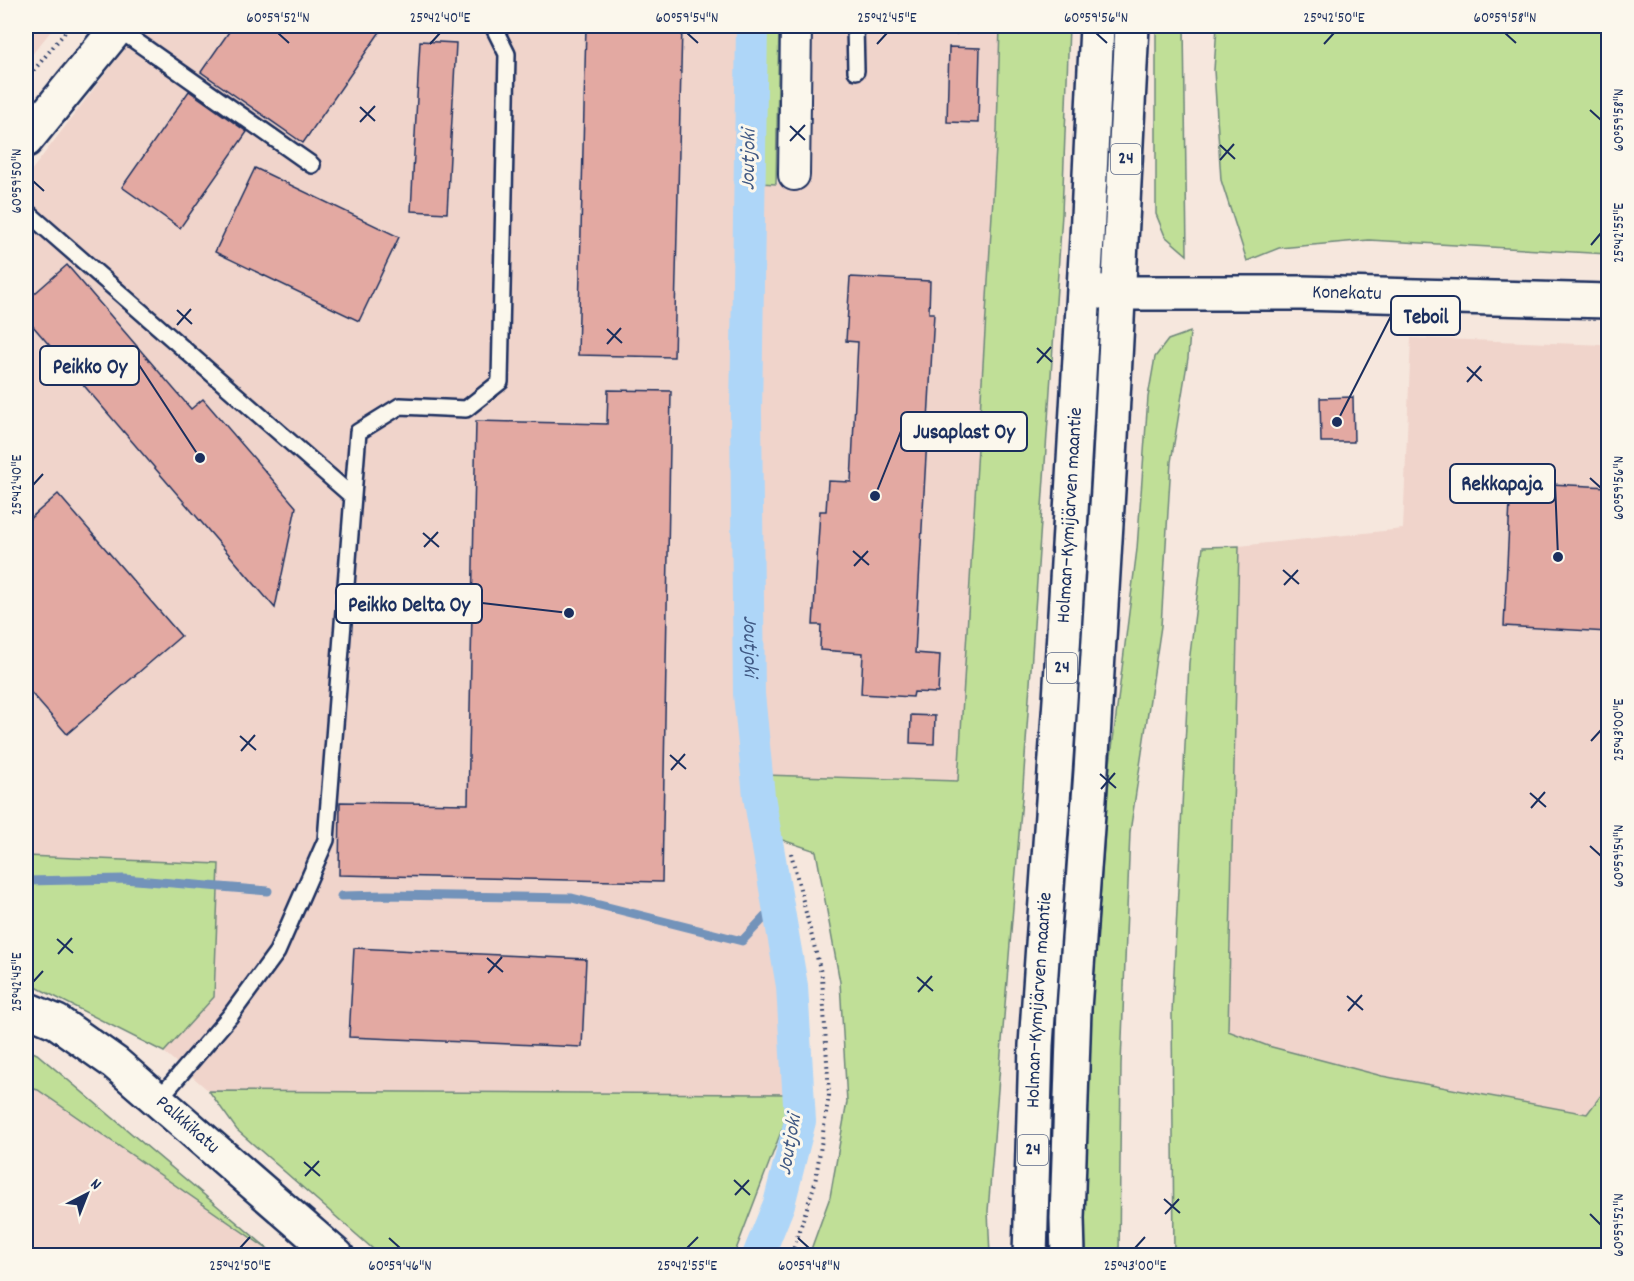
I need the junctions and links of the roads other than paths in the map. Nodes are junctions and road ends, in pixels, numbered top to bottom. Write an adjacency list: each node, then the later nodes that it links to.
1 (492, 26): 15 (lane)
2 (796, 26): 10 (street)
3 (855, 26): 7 (lane)
4 (1097, 26): 12 (main road, Holman–Kymijärven maantie / 24)
5 (1132, 26): 13 (main road, Holman–Kymijärven maantie / 24)
6 (111, 29): 8 (main road); 9 (lane)
7 (856, 71)
8 (26, 140)
9 (312, 165)
10 (794, 175)
11 (26, 211): 15 (lane)
12 (1084, 290): 13 (main road, Konekatu); 19 (main road, Holman–Kymijärven maantie / 24)
13 (1118, 293): 14 (main road, Konekatu); 20 (main road, Holman–Kymijärven maantie / 24)
14 (1608, 301)
15 (353, 497): 17 (lane)
16 (26, 1009): 17 (main road, Palkkikatu)
17 (158, 1100): 18 (main road, Palkkikatu)
18 (337, 1256)
19 (1030, 1256)
20 (1068, 1256)

